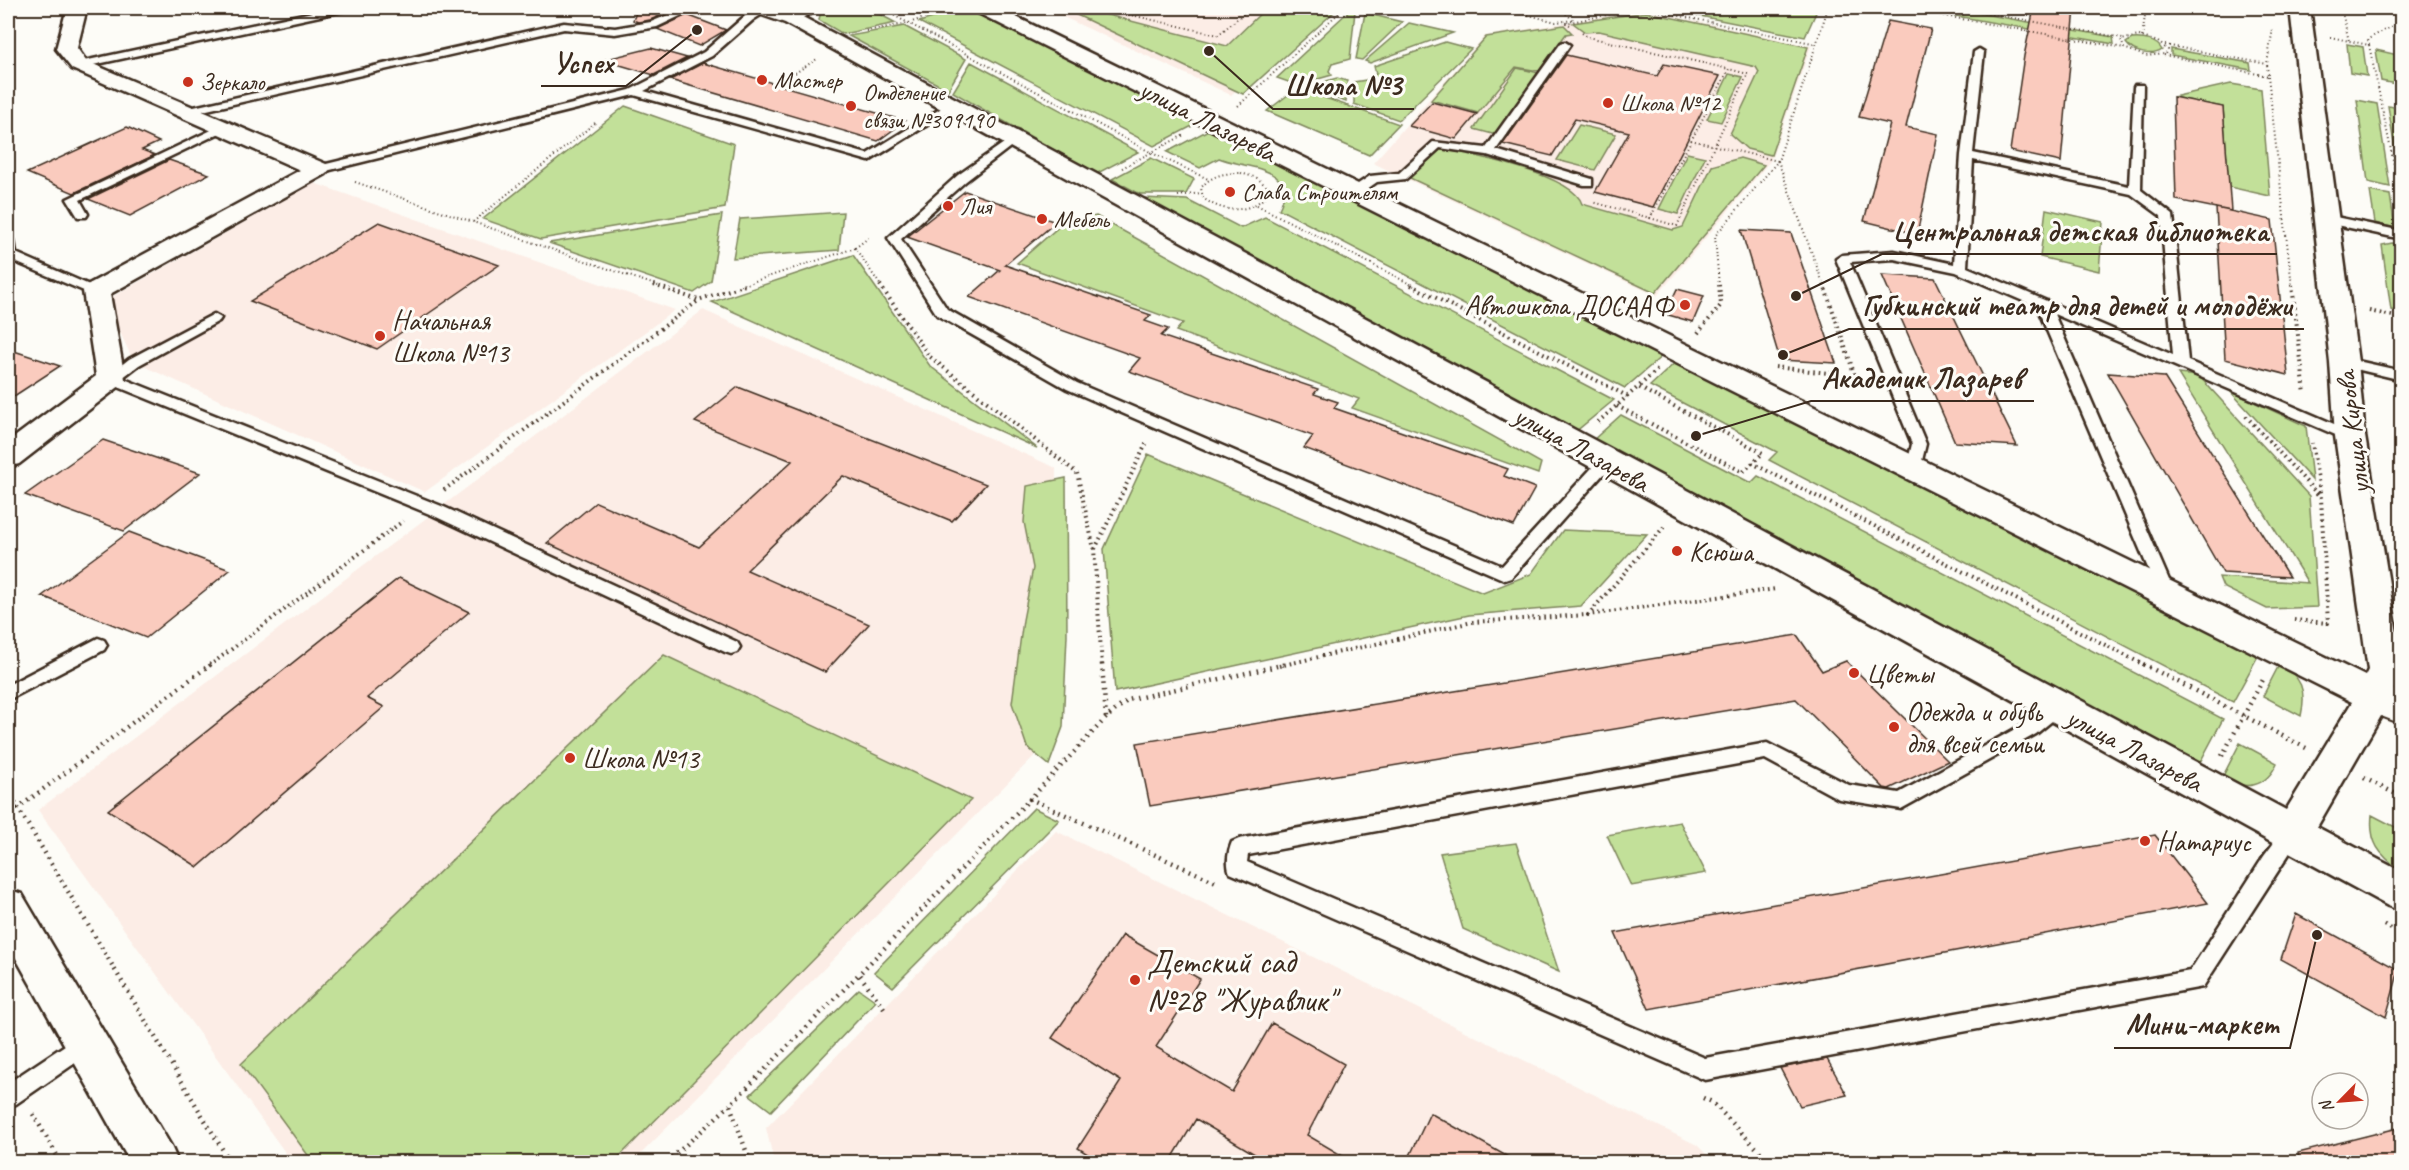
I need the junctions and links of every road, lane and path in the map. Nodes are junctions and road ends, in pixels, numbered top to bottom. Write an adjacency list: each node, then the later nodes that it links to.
1 (77, 8): 37 (main road)
2 (343, 8): 37 (lane)
3 (692, 8): 44 (lane)
4 (880, 8): 22 (path)
5 (952, 8): 22 (path)
6 (988, 8): 45 (main road, улица Лазарева)
7 (1101, 8): 8 (path)
8 (1250, 8)
9 (1330, 8): 18 (path)
10 (1501, 8): 20 (path)
11 (1558, 8): 20 (path)
12 (1828, 8): 28 (path)
13 (1900, 8): 33 (path)
14 (1960, 8): 27 (path)
15 (2146, 8): 26 (path)
16 (2300, 8): 65 (main road, улица Кирова)
17 (2341, 8): 31 (path)
18 (1343, 9): 45 (path)
19 (783, 11): 32 (main road, улица Лазарева); 42 (lane)
20 (1574, 20): 24 (path); 28 (path)
21 (2402, 21): 31 (path)
22 (909, 22): 32 (path); 51 (path)
23 (2274, 27): 36 (path)
24 (1574, 28)
25 (1581, 33): 38 (path)
26 (2142, 37): 27 (path); 30 (path)
27 (2124, 38): 33 (path)
28 (1817, 44): 53 (path)
29 (1565, 45): 50 (lane)
30 (2164, 45): 35 (path); 36 (path)
31 (2369, 45): 61 (path)
32 (826, 47): 39 (path); 43 (main road, улица Лазарева)
33 (2124, 48): 35 (path)
34 (1979, 52): 52 (lane)
35 (2163, 55): 40 (path)
36 (2267, 64): 40 (path)
37 (79, 65): 44 (main road)
38 (1729, 69): 48 (path); 49 (path)
39 (795, 73)
40 (2268, 76): 83 (path)
41 (2139, 87): 58 (lane)
42 (634, 92): 43 (lane); 54 (lane); 66 (path)
43 (952, 106): 47 (main road, улица Лазарева)
44 (185, 112): 46 (main road)
45 (1212, 121): 51 (path); 59 (main road, улица Лазарева)
46 (222, 128): 54 (main road); 63 (lane)
47 (1014, 139): 84 (lane); 87 (main road, улица Лазарева)
48 (1691, 140): 49 (path); 64 (path)
49 (1715, 147): 53 (path); 64 (path)
50 (1490, 152): 57 (lane); 59 (lane)
51 (1152, 153): 55 (path); 56 (path)
52 (1967, 155): 58 (lane); 69 (lane)
53 (1778, 161): 74 (path); 77 (path)
54 (318, 169): 66 (path); 70 (main road)
55 (1114, 172)
56 (1208, 179): 62 (path); 62 (path)
57 (1588, 182)
58 (2135, 190): 75 (lane)
59 (1353, 193): 74 (main road, улица Лазарева)
60 (1585, 200): 64 (path)
61 (2402, 203)
62 (1257, 205): 81 (path)
63 (82, 214)
64 (1650, 218)
65 (2326, 219): 67 (lane); 76 (main road, улица Кирова)
66 (473, 222): 71 (path)
67 (2402, 235)
68 (8, 240): 70 (lane)
69 (1960, 269): 72 (lane); 89 (lane)
70 (96, 291): 79 (main road)
71 (698, 300): 91 (path); 93 (path)
72 (2043, 305): 75 (lane); 95 (lane)
73 (214, 318): 79 (lane)
74 (1686, 344): 80 (path); 89 (main road, улица Лазарева)
75 (2181, 362): 83 (lane)
76 (2344, 362): 78 (lane); 85 (main road, улица Кирова)
77 (1767, 366)
78 (2402, 376)
79 (111, 379): 86 (main road); 91 (lane)
80 (1638, 387): 81 (path); 88 (path)
81 (1627, 396): 88 (path)
82 (2241, 411): 90 (path)
83 (2308, 420): 85 (lane); 90 (path)
84 (1156, 423): 87 (lane); 93 (path)
85 (2350, 436): 101 (main road, улица Кирова)
86 (8, 457)
87 (1606, 462): 102 (main road, улица Лазарева)
88 (1752, 462): 103 (path)
89 (1914, 469): 95 (main road, улица Лазарева)
90 (2320, 498): 99 (path)
91 (424, 505): 98 (lane); 109 (path)
92 (1666, 525): 96 (path)
93 (1094, 549): 96 (path)
94 (1779, 589): 96 (path)
95 (2167, 594): 99 (main road, улица Лазарева)
96 (1588, 615)
97 (98, 645): 100 (lane)
98 (731, 647)
99 (2280, 650): 101 (main road, улица Лазарева); 103 (path)
100 (8, 693)
101 (2388, 703): 104 (main road, улица Кирова)
102 (2057, 707): 105 (main road, улица Лазарева); 110 (lane)
103 (2243, 716): 104 (path); 105 (path)
104 (2334, 762): 107 (path); 110 (main road, улица Кирова)
105 (2205, 787): 110 (main road, улица Лазарева)
106 (8, 792): 109 (path)
107 (2402, 797)
108 (1030, 799): 113 (path)
109 (18, 808): 120 (path)
110 (2292, 834): 111 (main road, улица Лазарева)
111 (2402, 893)
112 (8, 907): 115 (main road)
113 (859, 974): 114 (path); 117 (path)
114 (884, 1008)
115 (86, 1042): 116 (lane); 119 (main road)
116 (13, 1092): 118 (path)
117 (730, 1105): 121 (path); 122 (path)
118 (61, 1162)
119 (155, 1162)
120 (230, 1162)
121 (667, 1162)
122 (750, 1162)

